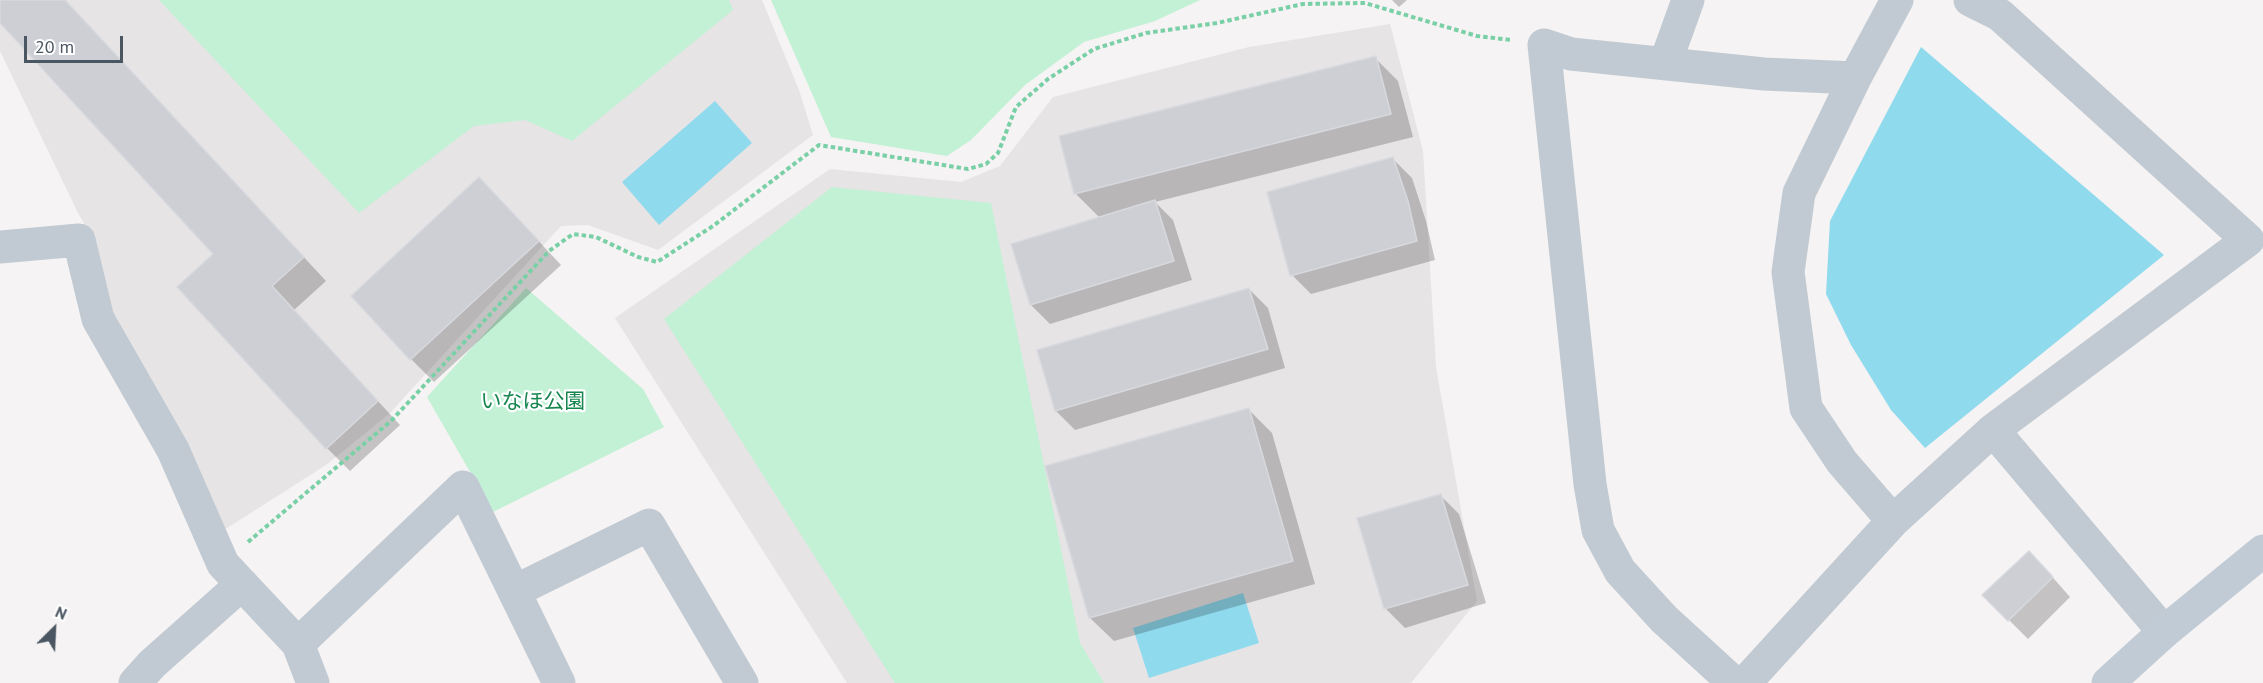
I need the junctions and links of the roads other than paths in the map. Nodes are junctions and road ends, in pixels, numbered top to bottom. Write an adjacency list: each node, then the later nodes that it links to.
1 (1688, 0): 4 (street)
2 (1897, 0): 5 (street)
3 (1971, 0): 7 (street)
4 (1665, 64): 5 (street); 18 (street)
5 (1855, 78): 8 (street)
6 (0, 247): 10 (street)
7 (1993, 430): 8 (street); 12 (street)
8 (1893, 521): 19 (street)
9 (2263, 551): 12 (street)
10 (232, 574): 13 (street); 14 (street)
11 (515, 591): 13 (street); 16 (street); 17 (street)
12 (2164, 632): 20 (street)
13 (298, 644): 15 (street)
14 (135, 683)
15 (313, 683)
16 (559, 683)
17 (742, 683)
18 (1734, 683)
19 (1745, 683)
20 (2108, 683)

